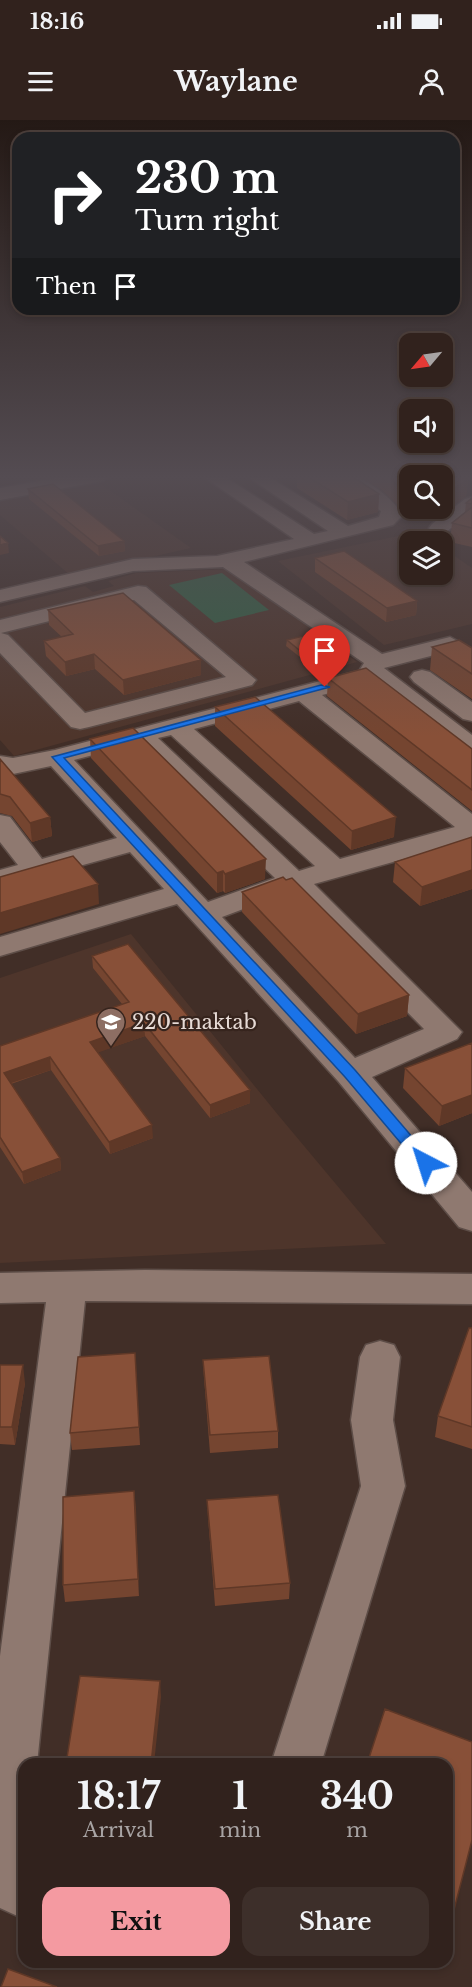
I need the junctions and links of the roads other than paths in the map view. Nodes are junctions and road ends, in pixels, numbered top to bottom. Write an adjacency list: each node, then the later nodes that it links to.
1 (214, 562): 3 (street)
2 (230, 562): 9 (street)
3 (0, 596)
4 (0, 627): 6 (street)
5 (472, 638): 7 (street)
6 (0, 640)
7 (450, 644): 8 (street); 9 (street)
8 (472, 659)
9 (373, 666): 11 (street); 15 (street)
10 (422, 677): 12 (street)
11 (304, 693): 13 (street); 18 (street)
12 (472, 714)
13 (177, 727): 14 (street); 22 (street)
14 (141, 736): 16 (street); 24 (street)
15 (472, 747)
16 (57, 757): 17 (street); 20 (street)
17 (4, 761)
18 (472, 829): 22 (street)
19 (2, 830): 21 (street)
20 (135, 842): 21 (street); 25 (street)
21 (35, 869): 23 (street)
22 (337, 871): 24 (street)
23 (0, 879)
24 (294, 881): 25 (street); 27 (street)
25 (191, 903): 26 (street); 27 (street)
26 (0, 947)
27 (350, 1073): 28 (street)
28 (472, 1217)
29 (67, 1286): 30 (street); 31 (street); 34 (street)
30 (0, 1288)
31 (472, 1289)
32 (380, 1357): 33 (street)
33 (298, 1758)
34 (18, 1889)

